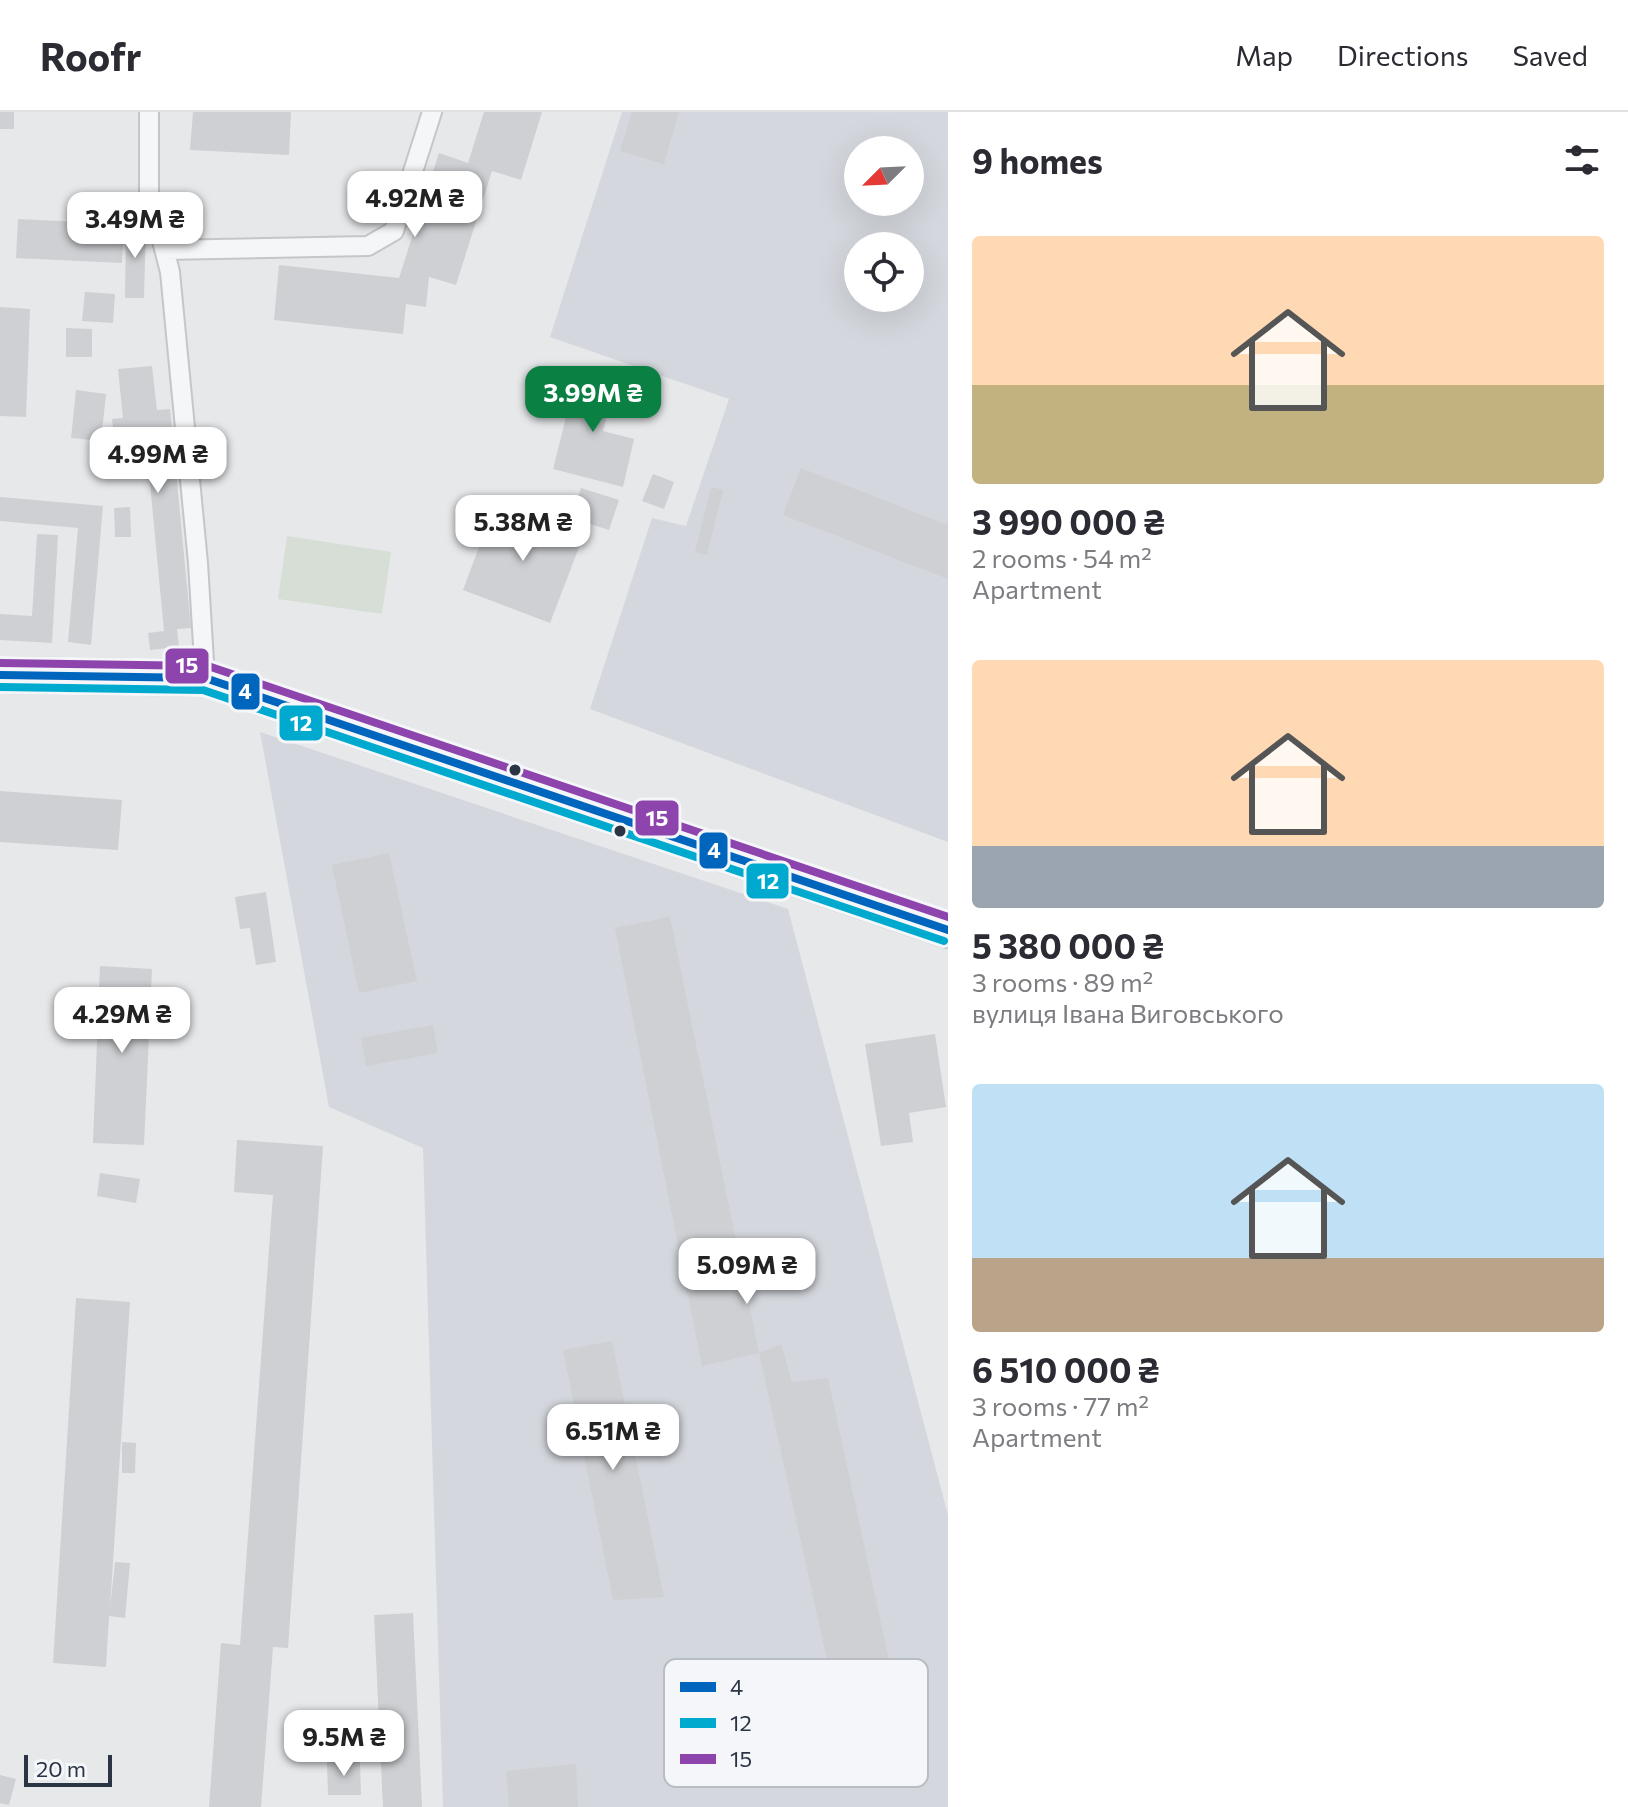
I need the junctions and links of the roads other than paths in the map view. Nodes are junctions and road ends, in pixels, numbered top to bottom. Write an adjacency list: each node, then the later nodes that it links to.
1 (149, 112): 3 (lane)
2 (432, 112): 3 (lane)
3 (165, 250): 5 (lane)
4 (0, 675): 5 (street)
5 (205, 678): 6 (street)
6 (948, 930)

